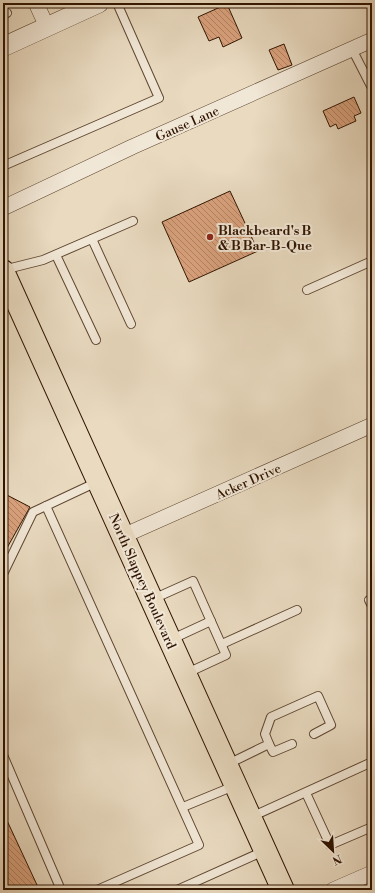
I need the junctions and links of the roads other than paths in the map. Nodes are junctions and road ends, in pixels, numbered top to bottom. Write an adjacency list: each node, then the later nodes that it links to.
1 (36, 3): 4 (street)
2 (99, 3): 4 (street)
3 (117, 3): 9 (lane)
4 (47, 27): 6 (street)
5 (372, 40): 7 (street, Gause Lane)
6 (3, 47)
7 (352, 49): 8 (lane); 10 (street, Gause Lane)
8 (372, 88)
9 (3, 166)
10 (3, 208)
11 (133, 221): 12 (lane)
12 (92, 239): 13 (lane); 17 (lane)
13 (56, 255): 15 (lane); 18 (lane)
14 (372, 261): 16 (lane)
15 (3, 270): 20 (main road, North Slappey Boulevard)
16 (307, 290)
17 (131, 324)
18 (96, 340)
19 (372, 425): 22 (street, Acker Drive)
20 (98, 482): 21 (lane); 22 (main road, North Slappey Boulevard)
21 (46, 506): 23 (lane); 38 (lane)
22 (122, 536): 24 (main road, North Slappey Boulevard)
23 (3, 574)
24 (151, 600): 26 (lane); 27 (main road, North Slappey Boulevard)
25 (297, 610): 28 (lane)
26 (211, 621): 27 (lane); 28 (lane)
27 (169, 640): 29 (main road, North Slappey Boulevard)
28 (222, 644): 29 (lane)
29 (185, 674): 35 (main road, North Slappey Boulevard)
30 (314, 734): 31 (lane)
31 (269, 744): 32 (lane); 35 (lane)
32 (292, 744)
33 (3, 755): 43 (lane)
34 (372, 762): 37 (lane)
35 (226, 766): 36 (main road, North Slappey Boulevard)
36 (235, 785): 38 (lane); 39 (main road, North Slappey Boulevard)
37 (306, 792): 39 (lane); 40 (lane)
38 (183, 807): 44 (lane)
39 (250, 818): 41 (main road, North Slappey Boulevard)
40 (372, 827)
41 (265, 851): 45 (lane); 46 (main road, North Slappey Boulevard)
42 (372, 873): 47 (street)
43 (61, 890)
44 (98, 890)
45 (177, 890)
46 (284, 890)
47 (333, 890)

